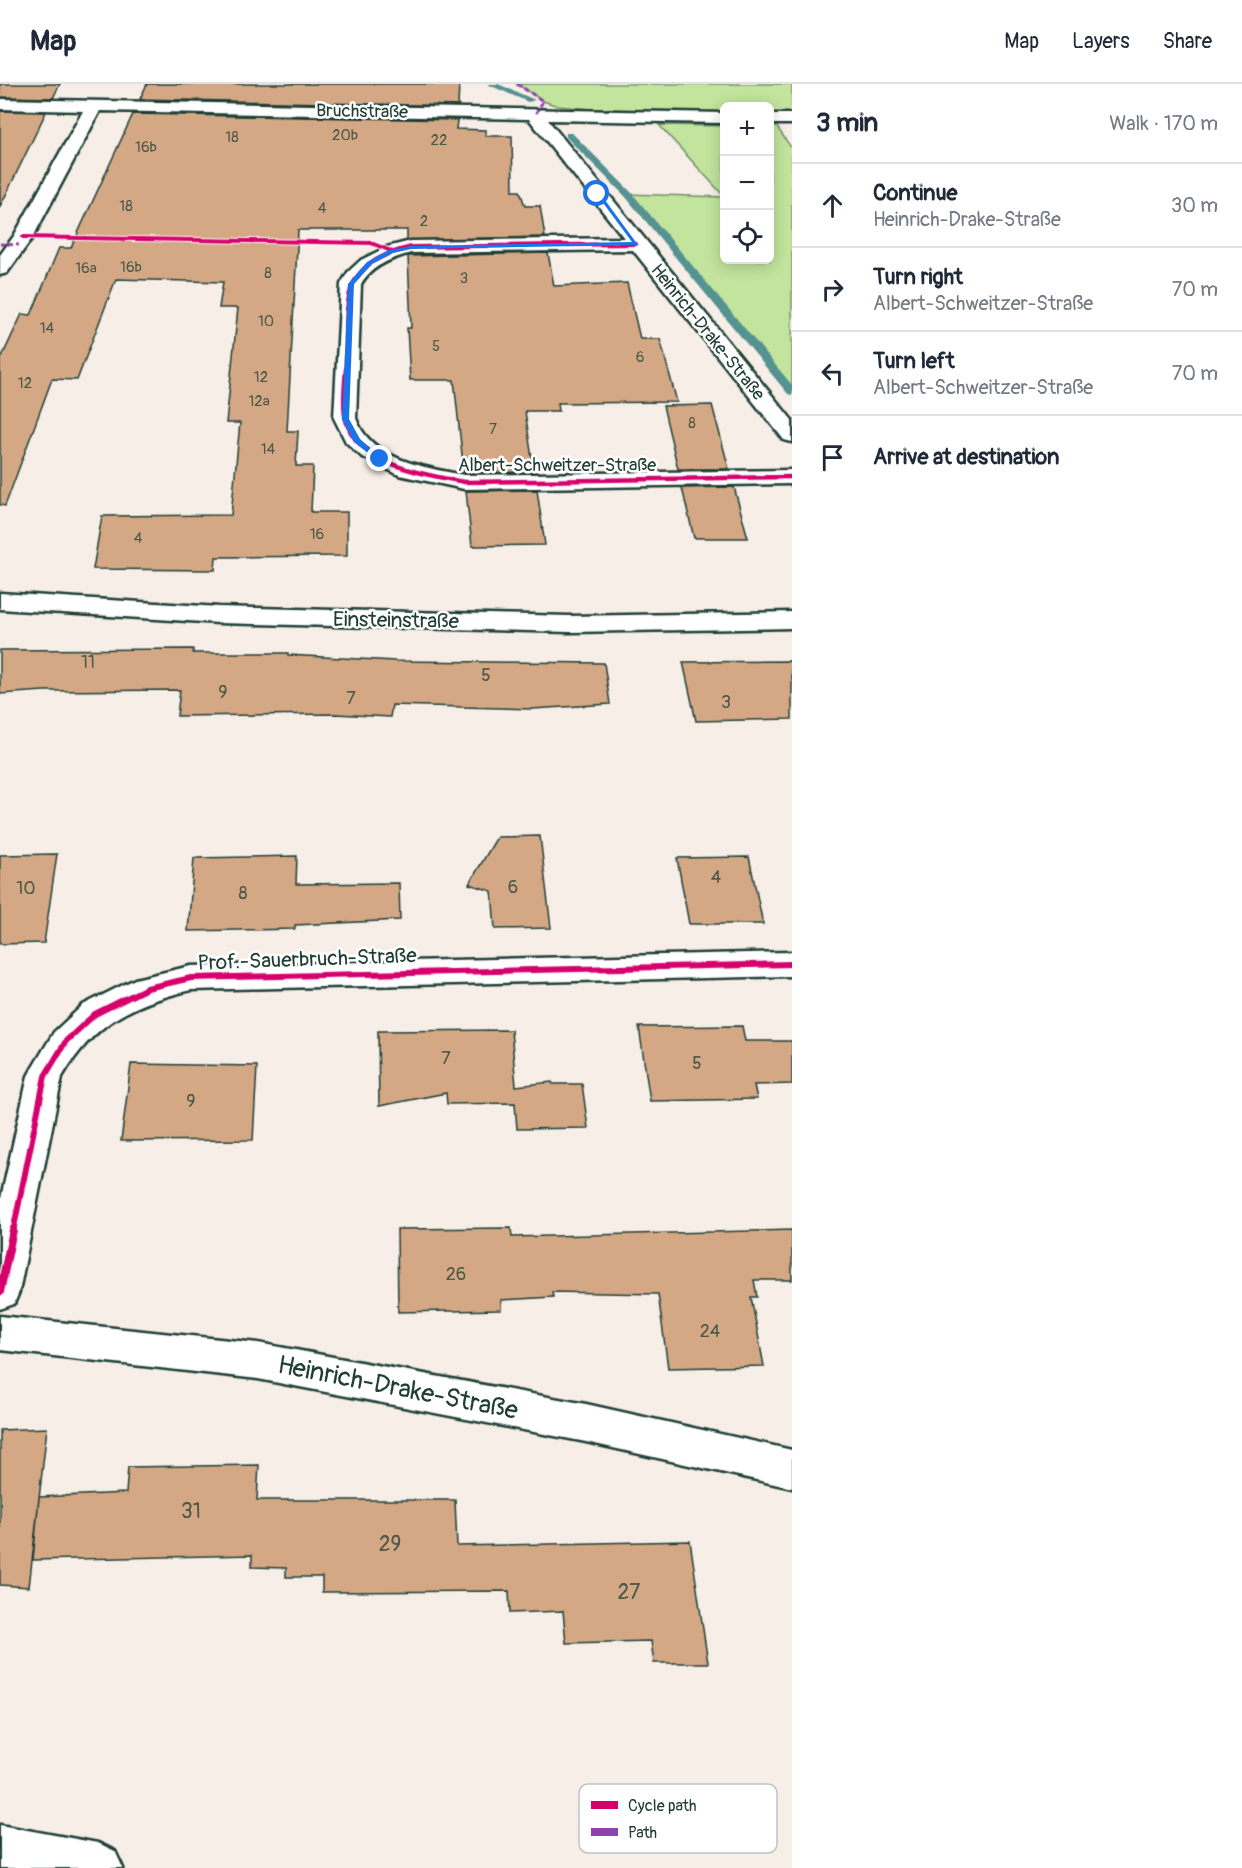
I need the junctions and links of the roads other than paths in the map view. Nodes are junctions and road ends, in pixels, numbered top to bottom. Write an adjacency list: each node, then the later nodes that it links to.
1 (0, 104): 2 (street, Bruchstraße)
2 (94, 106): 3 (street, Bruchstraße); 8 (street)
3 (535, 115): 4 (street, Bruchstraße); 7 (street, Heinrich-Drake-Straße)
4 (720, 118)
5 (774, 119): 6 (street)
6 (792, 119)
7 (636, 243): 10 (street, Heinrich-Drake-Straße); 11 (street, Albert-Schweitzer-Straße)
8 (9, 244): 9 (street)
9 (0, 269)
10 (792, 435)
11 (792, 477)
12 (0, 601): 13 (street, Einsteinstraße)
13 (792, 620)
14 (792, 964): 15 (street, Prof.-Sauerbruch-Straße)
15 (0, 1292)
16 (0, 1332): 17 (street, Heinrich-Drake-Straße)
17 (792, 1469)
18 (0, 1849): 19 (street)
19 (98, 1868)

